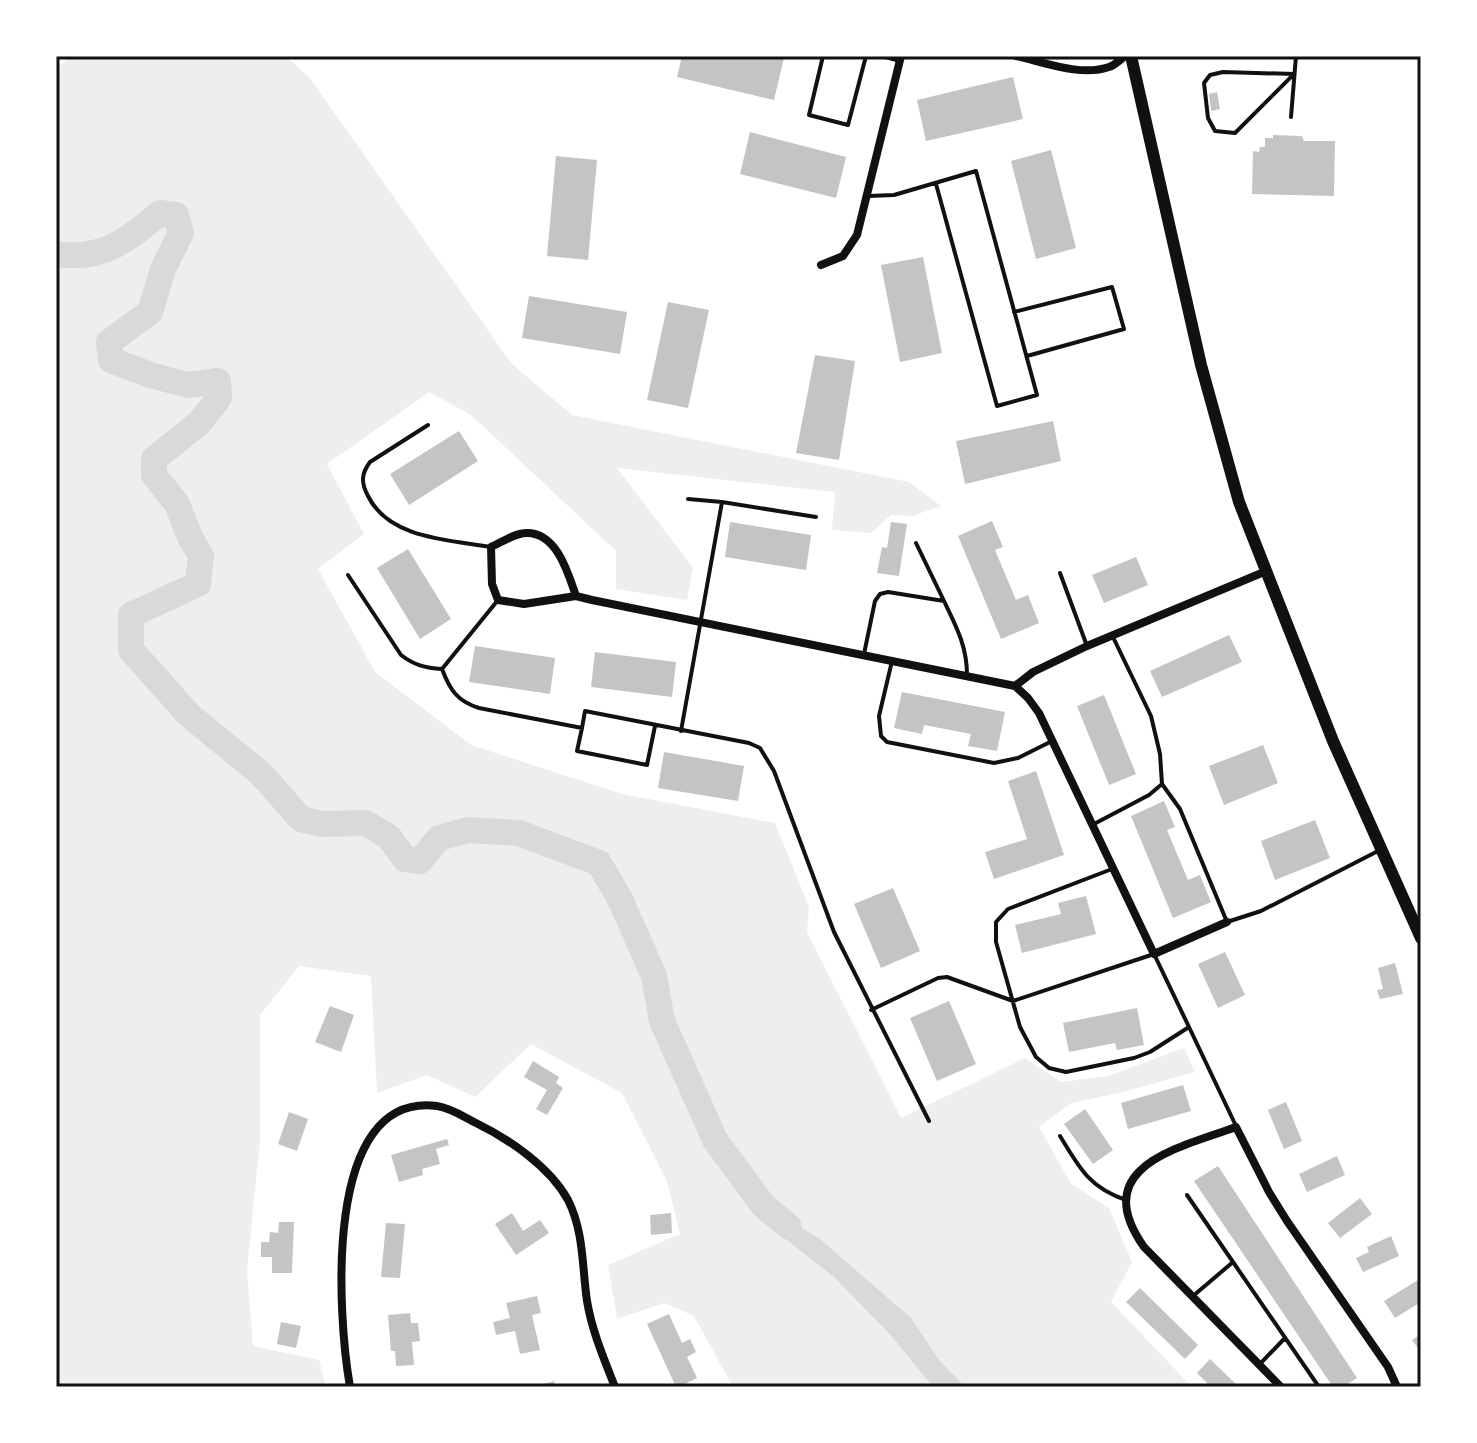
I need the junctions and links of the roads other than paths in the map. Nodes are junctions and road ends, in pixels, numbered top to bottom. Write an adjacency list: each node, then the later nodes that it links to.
1 (823, 56): 2 (lane)
2 (866, 56)
3 (882, 56): 8 (lane)
4 (1016, 56): 5 (street)
5 (1125, 56)
6 (1131, 56): 22 (main road)
7 (1296, 56): 9 (lane)
8 (900, 58): 12 (street)
9 (1294, 74): 9 (lane); 10 (lane)
10 (1291, 117)
11 (936, 184): 12 (lane); 14 (lane); 15 (lane)
12 (868, 196): 13 (street)
13 (821, 265)
14 (1014, 312): 15 (lane); 15 (lane)
15 (1027, 356)
16 (428, 425): 21 (lane)
17 (688, 499): 18 (lane)
18 (722, 502): 19 (lane); 28 (lane)
19 (816, 517)
20 (916, 543): 27 (lane)
21 (491, 547): 25 (street); 26 (street)
22 (1264, 572): 29 (street); 42 (main road)
23 (1060, 573): 30 (lane)
24 (348, 575): 33 (lane)
25 (576, 596): 26 (street); 28 (street)
26 (498, 600): 33 (lane)
27 (944, 601): 31 (lane); 34 (lane)
28 (700, 623): 31 (street); 38 (lane)
29 (1112, 635): 30 (street); 40 (lane)
30 (1087, 646): 35 (street)
31 (864, 654): 32 (street)
32 (892, 660): 34 (street); 39 (lane)
33 (442, 669): 37 (lane)
34 (967, 676): 35 (street)
35 (1015, 686): 39 (street)
36 (655, 726): 37 (lane); 37 (lane); 38 (lane)
37 (582, 728)
38 (681, 731): 48 (lane)
39 (1052, 741): 41 (street)
40 (1162, 784): 41 (lane); 44 (lane)
41 (1094, 824): 43 (street)
42 (1380, 850): 44 (lane); 45 (main road)
43 (1114, 868): 46 (street); 47 (lane)
44 (1227, 922): 46 (street)
45 (1421, 938)
46 (1154, 954): 47 (lane); 49 (lane)
47 (1013, 1001): 48 (lane); 49 (lane)
48 (871, 1010): 50 (lane)
49 (1189, 1027): 51 (lane)
50 (929, 1121)
51 (1236, 1127): 54 (street); 63 (street)
52 (1060, 1136): 54 (lane)
53 (1187, 1195): 55 (lane)
54 (1126, 1200): 56 (street)
55 (1233, 1262): 56 (lane); 57 (lane)
56 (1193, 1296): 58 (street)
57 (1284, 1339): 58 (lane); 62 (lane)
58 (1259, 1365): 61 (street)
59 (350, 1387): 60 (street)
60 (615, 1387)
61 (1281, 1387)
62 (1319, 1387)
63 (1397, 1387)

